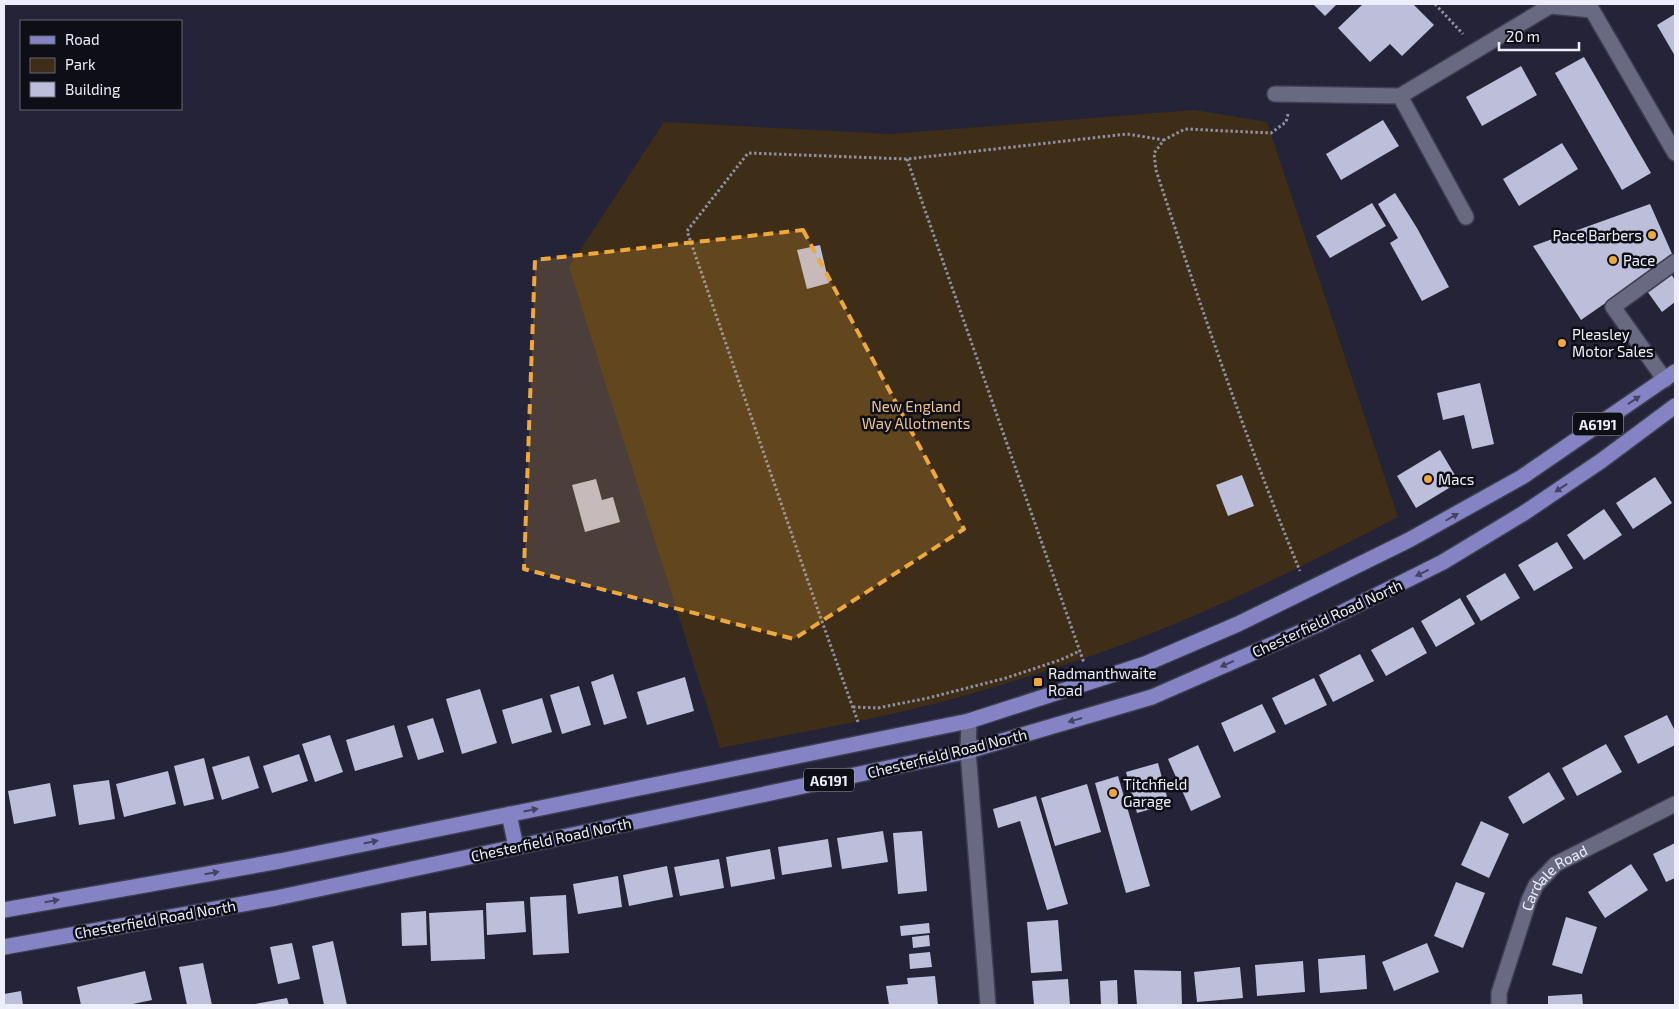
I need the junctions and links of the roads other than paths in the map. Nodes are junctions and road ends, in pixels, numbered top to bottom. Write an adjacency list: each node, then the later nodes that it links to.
1 (1593, 7): 3 (street); 4 (street)
2 (1275, 94): 3 (street)
3 (1400, 96): 5 (street)
4 (1675, 153)
5 (1466, 217)
6 (1675, 262): 7 (street)
7 (1670, 376): 9 (main road, Chesterfield Road North / A6191, one-way to 7)
8 (1675, 406): 10 (main road, Chesterfield Road North / A6191, one-way to 10)
9 (969, 721): 10 (street); 12 (main road, Chesterfield Road North / A6191, one-way to 9)
10 (968, 751): 13 (main road, Chesterfield Road North / A6191); 16 (street)
11 (1675, 804): 17 (street, Cardale Road)
12 (509, 814): 13 (main road); 14 (main road, Chesterfield Road North / A6191, one-way to 12)
13 (516, 847): 15 (main road, Chesterfield Road North / A6191)
14 (4, 910)
15 (4, 946)
16 (988, 1005)
17 (1499, 1005)

